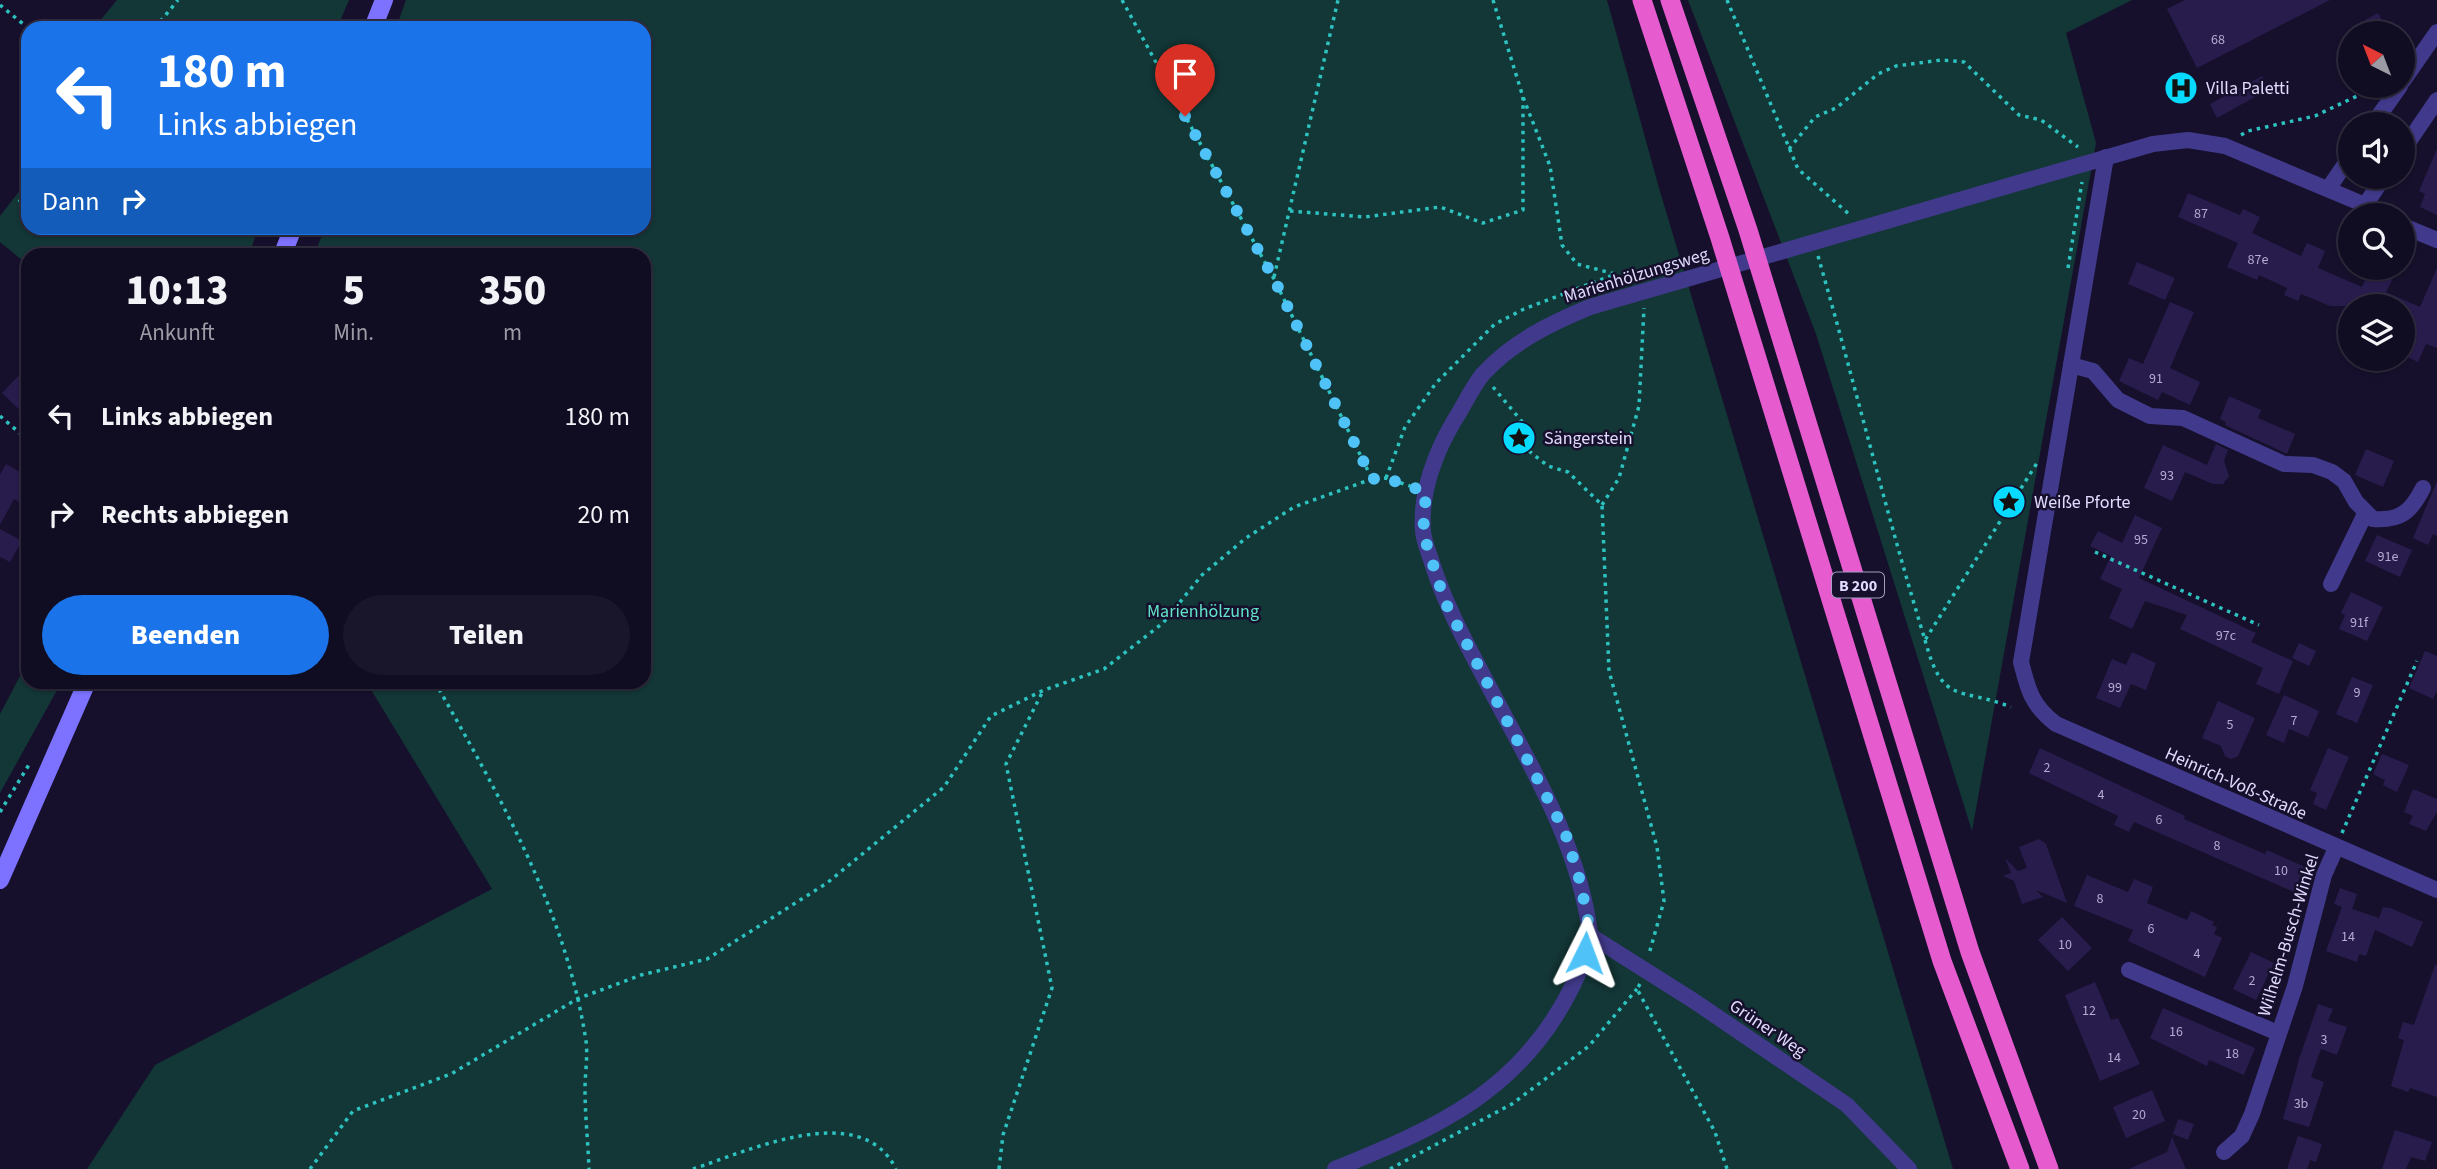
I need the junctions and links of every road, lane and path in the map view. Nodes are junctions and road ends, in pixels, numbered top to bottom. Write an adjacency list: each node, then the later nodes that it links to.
1 (178, 0): 10 (path)
2 (384, 0): 11 (main road)
3 (1122, 0): 33 (path)
4 (1338, 0): 28 (path)
5 (1493, 0): 15 (path)
6 (1642, 0): 75 (highway, B 200)
7 (1670, 0): 76 (highway, B 200)
8 (1727, 0): 21 (path)
9 (0, 5): 12 (path)
10 (161, 21)
11 (376, 21)
12 (21, 23)
13 (2437, 32): 14 (street)
14 (2415, 64)
15 (1523, 97): 28 (path); 34 (path)
16 (2353, 98): 19 (path)
17 (2437, 100): 18 (street)
18 (2415, 132)
19 (2225, 146): 22 (street, Marienhölzungsweg); 24 (street, Marienhölzungsweg)
20 (2078, 147): 21 (path)
21 (1789, 149): 29 (path)
22 (2106, 158): 29 (street, Marienhölzungsweg); 35 (street)
23 (2338, 174): 24 (street)
24 (2328, 189): 27 (street, Marienhölzungsweg)
25 (21, 200): 26 (path)
26 (19, 202)
27 (2357, 203)
28 (1290, 211): 33 (path)
29 (1865, 228): 32 (street, Marienhölzungsweg)
30 (2415, 231): 31 (street)
31 (2437, 240)
32 (1810, 244): 34 (street, Marienhölzungsweg); 50 (path)
33 (1274, 279): 42 (path)
34 (1635, 294): 36 (street, Marienhölzungsweg); 45 (path)
35 (2071, 365): 41 (street); 46 (street)
36 (1482, 375): 38 (path); 44 (street, Marienhölzungsweg)
37 (0, 416): 39 (path)
38 (1524, 424): 40 (path); 40 (path)
39 (21, 434)
40 (1529, 451): 45 (path)
41 (2054, 453): 50 (path); 56 (street, Heinrich-Voß-Straße)
42 (1372, 479): 44 (path); 54 (path)
43 (2423, 488): 46 (street)
44 (1426, 492): 59 (street, Marienhölzungsweg)
45 (1602, 505): 61 (path)
46 (2365, 514): 48 (street)
47 (2095, 552): 49 (path)
48 (2331, 584)
49 (2259, 625)
50 (1925, 640): 55 (path)
51 (2417, 661): 56 (path)
52 (84, 689): 57 (main road)
53 (439, 689): 63 (path)
54 (1044, 690): 63 (path); 70 (path)
55 (2011, 707)
56 (2336, 848): 58 (street, Heinrich-Voß-Straße); 64 (street, Wilhelm-Busch-Winkel)
57 (0, 880)
58 (2437, 890)
59 (1591, 936): 61 (street, Grüner Weg); 71 (street, Marienhölzungsweg)
60 (2129, 970): 64 (street, Wilhelm-Busch-Winkel)
61 (1647, 971): 62 (path); 74 (street, Grüner Weg)
62 (1637, 989): 72 (path); 73 (path)
63 (577, 999): 66 (path); 67 (path)
64 (2278, 1032): 65 (street, Wilhelm-Busch-Winkel)
65 (2224, 1152)
66 (310, 1169)
67 (589, 1169)
68 (693, 1169): 69 (path)
69 (896, 1169)
70 (999, 1169)
71 (1335, 1169)
72 (1390, 1169)
73 (1727, 1169)
74 (1909, 1169)
75 (2020, 1169)
76 (2049, 1169)

